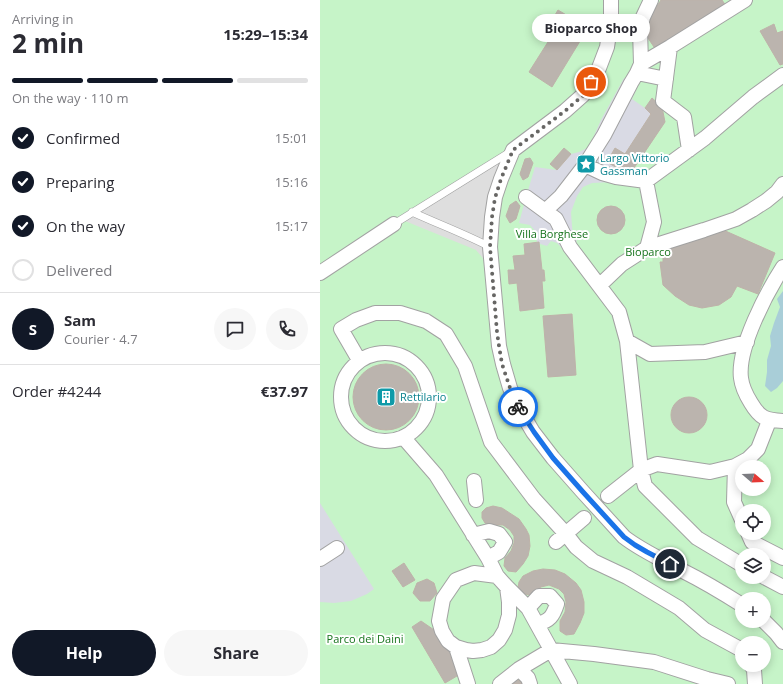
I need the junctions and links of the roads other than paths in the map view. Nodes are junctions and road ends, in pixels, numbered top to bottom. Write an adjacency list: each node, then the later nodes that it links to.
1 (611, 0): 8 (street)
2 (652, 0): 5 (street)
3 (745, 0): 4 (street)
4 (670, 47): 5 (street); 7 (street)
5 (636, 73): 7 (street); 10 (street)
6 (783, 75): 9 (street)
7 (666, 79): 9 (street)
8 (513, 150): 15 (lane); 17 (street)
9 (688, 150): 11 (street)
10 (586, 165): 11 (street); 14 (street)
11 (646, 181): 18 (street)
12 (781, 190): 18 (street)
13 (526, 197): 14 (street)
14 (545, 211): 21 (street)
15 (412, 212): 16 (lane); 17 (lane)
16 (394, 224): 20 (street)
17 (490, 247): 47 (street)
18 (647, 248): 21 (street)
19 (783, 268): 23 (street)
20 (320, 272)
21 (600, 285): 22 (street)
22 (627, 342): 23 (street); 29 (street)
23 (746, 342): 25 (street)
24 (359, 360): 26 (street); 26 (street); 36 (street)
25 (776, 421): 27 (street)
26 (403, 437): 35 (street)
27 (746, 460)
28 (735, 466): 29 (street); 33 (street)
29 (641, 470): 31 (street); 42 (street)
30 (474, 481): 32 (street)
31 (608, 496)
32 (476, 500)
33 (735, 504)
34 (584, 518): 36 (street)
35 (473, 535): 39 (street); 39 (street)
36 (561, 538): 52 (street)
37 (751, 540): 40 (street)
38 (337, 548): 41 (street)
39 (488, 558): 43 (street)
40 (783, 558)
41 (320, 559)
42 (735, 561)
43 (497, 576): 45 (street); 53 (street)
44 (771, 581): 46 (street)
45 (507, 587): 48 (street); 53 (street)
46 (783, 587)
47 (735, 601)
48 (528, 608): 49 (street); 49 (street)
49 (537, 624): 54 (street)
50 (771, 628): 51 (street)
51 (783, 642)
52 (735, 646)
53 (456, 647): 57 (street)
54 (551, 650): 55 (street); 60 (street); 61 (street)
55 (518, 669): 58 (street); 59 (street)
56 (754, 672): 62 (street)
57 (468, 684)
58 (500, 684)
59 (530, 684)
60 (570, 684)
61 (728, 684)
62 (755, 684)

